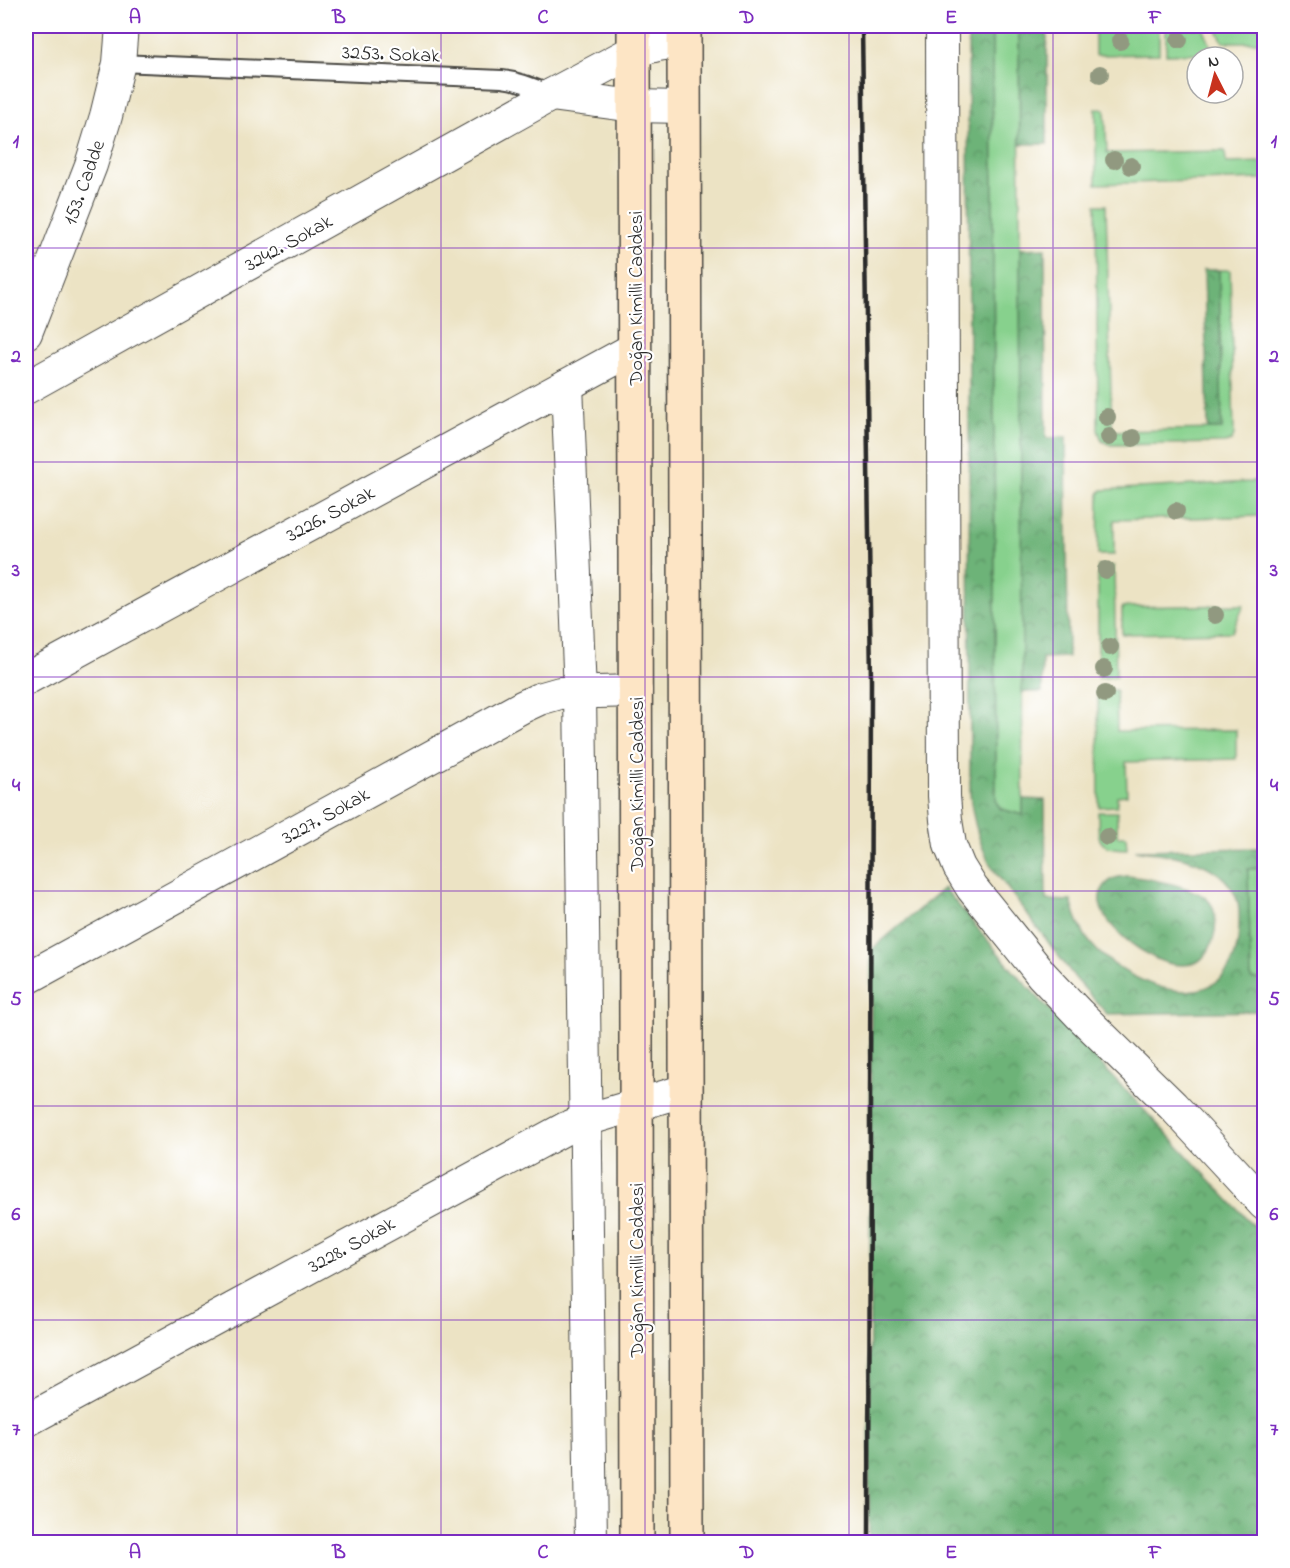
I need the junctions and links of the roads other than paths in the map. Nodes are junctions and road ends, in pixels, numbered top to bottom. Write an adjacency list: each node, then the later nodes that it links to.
1 (122, 26): 5 (street, 153. Cadde)
2 (942, 26): 20 (street)
3 (684, 34): 4 (street, 3242. Sokak); 8 (main road)
4 (634, 38): 6 (street, 3242. Sokak); 7 (main road, Doğan Kimilli Caddesi)
5 (119, 63): 6 (lane, 3253. Sokak); 9 (street, 153. Cadde)
6 (551, 95): 7 (street); 12 (street, 3242. Sokak)
7 (634, 106): 8 (street); 10 (main road, Doğan Kimilli Caddesi)
8 (684, 107): 17 (main road)
9 (26, 333)
10 (635, 348): 11 (street, 3226. Sokak); 14 (main road, Doğan Kimilli Caddesi)
11 (567, 385): 13 (street, 3226. Sokak); 15 (street)
12 (26, 388)
13 (26, 679)
14 (636, 691): 15 (street, 3227. Sokak); 18 (main road, Doğan Kimilli Caddesi)
15 (580, 692): 16 (street, 3227. Sokak); 19 (street)
16 (26, 980)
17 (686, 1090): 18 (street, 3228. Sokak); 24 (main road)
18 (636, 1105): 19 (street, 3228. Sokak); 23 (main road, Doğan Kimilli Caddesi)
19 (586, 1120): 21 (street, 3228. Sokak); 22 (street)
20 (1264, 1204)
21 (26, 1421)
22 (591, 1542)
23 (637, 1542)
24 (687, 1542)

